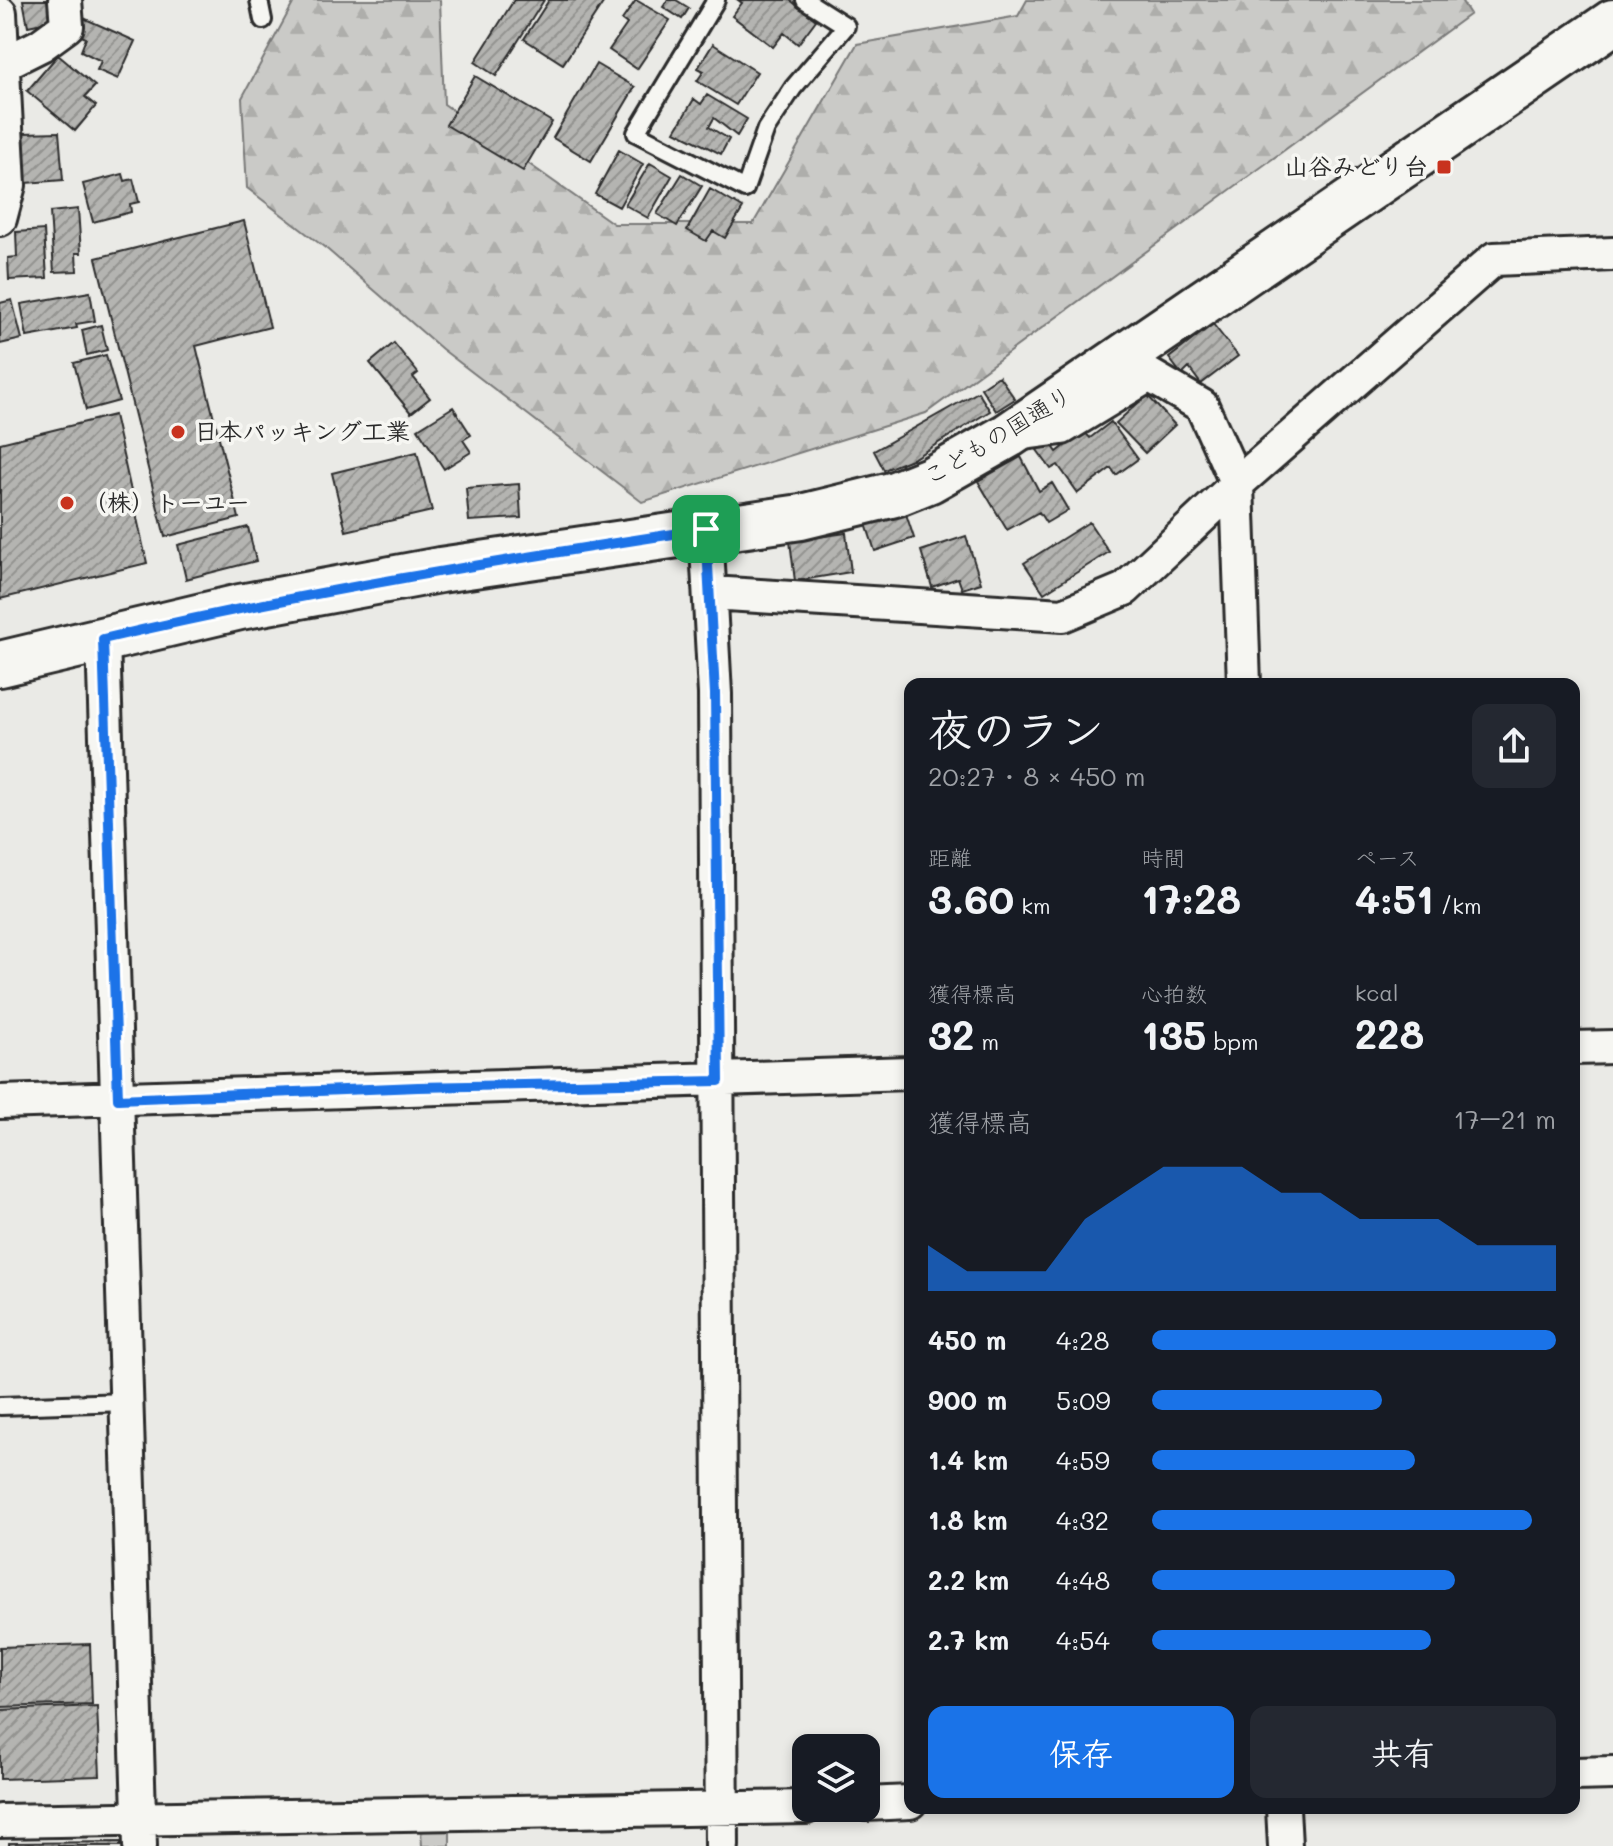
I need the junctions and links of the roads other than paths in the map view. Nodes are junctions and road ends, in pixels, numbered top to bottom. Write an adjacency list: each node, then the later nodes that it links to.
1 (65, 0): 8 (street)
2 (259, 0): 6 (lane)
3 (716, 0): 4 (lane)
4 (805, 0)
5 (0, 13): 8 (street)
6 (263, 20)
7 (1613, 22): 11 (main road, こどもの国通り)
8 (5, 63): 9 (street)
9 (0, 219)
10 (1613, 254): 12 (street)
11 (1009, 435): 12 (street); 13 (main road, こどもの国通り)
12 (1237, 484): 14 (street); 17 (street)
13 (706, 529): 14 (street); 15 (main road, こどもの国通り)
14 (711, 593): 21 (street)
15 (103, 639): 16 (main road, こどもの国通り); 22 (street)
16 (0, 664)
17 (1244, 678)
18 (1613, 1047): 19 (street)
19 (1580, 1048)
20 (904, 1073): 21 (street)
21 (719, 1081): 22 (street); 31 (street)
22 (118, 1099): 23 (street); 24 (street)
23 (0, 1102)
24 (127, 1402): 25 (lane); 34 (street)
25 (0, 1406)
26 (1613, 1773): 27 (street)
27 (1580, 1774)
28 (904, 1802): 29 (street)
29 (880, 1803)
30 (792, 1808): 31 (street)
31 (722, 1811): 34 (street); 35 (street)
32 (1283, 1814): 36 (street)
33 (0, 1821): 34 (street)
34 (140, 1832)
35 (722, 1846)
36 (1285, 1846)

